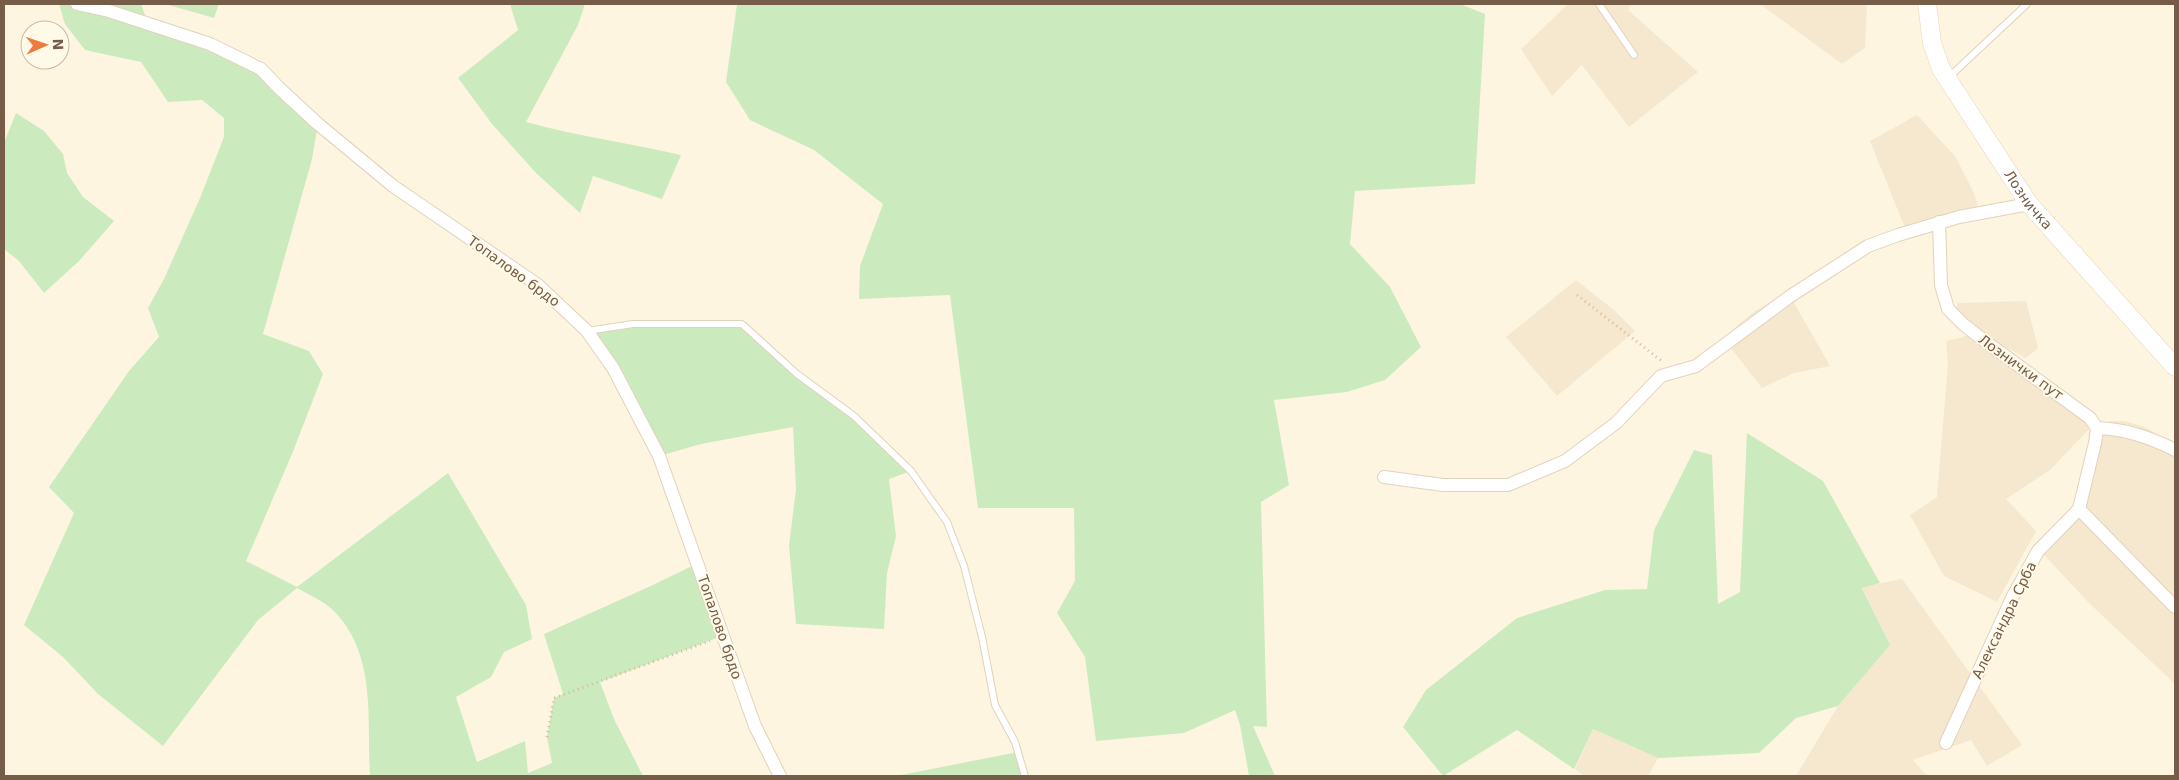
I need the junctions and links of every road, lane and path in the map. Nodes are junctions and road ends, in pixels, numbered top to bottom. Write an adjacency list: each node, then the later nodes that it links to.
1 (77, 4): 10 (street, Топалово брдо)
2 (1599, 4): 5 (lane)
3 (1927, 4): 6 (street, Лозничка)
4 (2027, 4): 6 (lane)
5 (1634, 55)
6 (1947, 79): 7 (street, Лозничка)
7 (2029, 204): 8 (street); 11 (street, Лозничка)
8 (1939, 222): 12 (street); 13 (street, Лознички пут)
9 (1577, 296): 12 (path)
10 (588, 331): 18 (street, Топалово брдо); 22 (lane)
11 (2175, 367)
12 (1676, 372): 15 (street)
13 (2097, 428): 14 (street); 16 (street)
14 (2175, 450)
15 (1384, 477)
16 (2079, 509): 17 (street); 20 (street, Александра Срба)
17 (2175, 607)
18 (722, 636): 19 (path); 21 (street, Топалово брдо)
19 (547, 737)
20 (1946, 743)
21 (780, 776)
22 (1025, 776)

